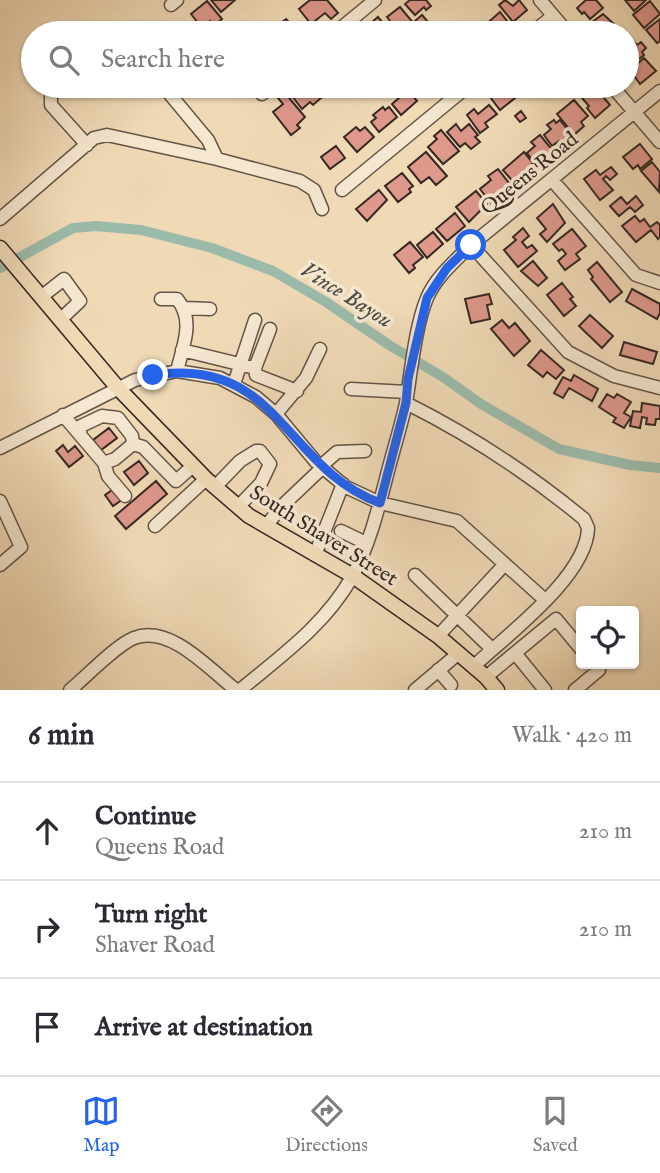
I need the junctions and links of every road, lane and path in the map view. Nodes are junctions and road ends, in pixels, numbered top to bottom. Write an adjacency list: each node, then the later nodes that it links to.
1 (375, 0): 4 (street)
2 (540, 0): 3 (street)
3 (553, 16): 5 (street); 6 (street)
4 (350, 21)
5 (547, 21)
6 (557, 21)
7 (660, 91): 12 (street, Queens Road)
8 (51, 98): 14 (street)
9 (173, 98): 15 (street)
10 (453, 98): 17 (street)
11 (623, 98): 12 (street)
12 (635, 112): 13 (street); 16 (street, Queens Road)
13 (660, 142)
14 (87, 145): 15 (street); 19 (street)
15 (216, 159): 18 (street)
16 (552, 180): 20 (street, Queens Road); 22 (street)
17 (342, 190)
18 (322, 209)
19 (0, 219)
20 (471, 245): 37 (street); 41 (street, Queens Road)
21 (0, 248): 23 (main road, South Shaver Street)
22 (660, 283)
23 (41, 297): 27 (main road, South Shaver Street); 27 (street)
24 (160, 299): 25 (street)
25 (186, 308): 26 (street); 31 (street)
26 (210, 309)
27 (60, 320): 36 (main road, South Shaver Street)
28 (255, 320): 32 (street)
29 (270, 329): 34 (street)
30 (320, 349): 39 (street)
31 (182, 350): 32 (street); 33 (street)
32 (241, 363): 34 (street); 35 (street)
33 (177, 371): 35 (street); 36 (street)
34 (257, 373): 39 (street); 40 (street)
35 (234, 384): 40 (street)
36 (117, 387): 42 (main road, South Shaver Street); 44 (street)
37 (660, 388)
38 (351, 390): 41 (street)
39 (297, 391): 43 (street)
40 (250, 393): 43 (street)
41 (406, 398): 60 (street, Queens Road); 71 (street)
42 (132, 403): 45 (street); 46 (main road, South Shaver Street)
43 (276, 414): 55 (street)
44 (63, 415): 47 (street); 49 (street)
45 (118, 418): 47 (street); 48 (street)
46 (148, 419): 48 (street); 50 (main road, South Shaver Street)
47 (80, 434): 52 (street)
48 (132, 440): 52 (street); 53 (street)
49 (0, 448)
50 (176, 449): 53 (street); 54 (main road, South Shaver Street)
51 (365, 451): 55 (street)
52 (104, 463): 58 (street)
53 (161, 466): 54 (street)
54 (193, 466): 56 (main road, South Shaver Street)
55 (321, 467): 57 (street); 63 (street)
56 (210, 483): 61 (main road, South Shaver Street); 61 (street); 62 (street)
57 (342, 484): 60 (street); 64 (street)
58 (125, 496)
59 (0, 501): 68 (street)
60 (380, 503): 65 (street, Queens Road); 67 (street)
61 (238, 508): 63 (main road, South Shaver Street)
62 (155, 526)
63 (266, 526): 66 (main road, South Shaver Street)
64 (334, 527): 65 (street); 66 (street)
65 (366, 543): 70 (street, Queens Road)
66 (315, 555): 70 (main road, South Shaver Street)
67 (505, 564): 71 (street); 72 (street)
68 (0, 565)
69 (415, 575): 72 (street)
70 (352, 576): 73 (main road, South Shaver Street); 84 (street, Queens Road)
71 (545, 600): 75 (street)
72 (458, 615): 73 (street); 75 (street)
73 (438, 636): 76 (main road, South Shaver Street)
74 (576, 643): 77 (street)
75 (492, 649): 78 (street)
76 (459, 653): 78 (main road, South Shaver Street); 80 (street)
77 (515, 653): 81 (street); 87 (street)
78 (474, 666): 81 (main road, South Shaver Street)
79 (598, 669): 88 (street)
80 (438, 670): 82 (street); 85 (street)
81 (486, 677): 86 (main road, South Shaver Street)
82 (450, 688)
83 (70, 690): 84 (street)
84 (238, 690)
85 (415, 690)
86 (497, 690)
87 (545, 690)
88 (575, 690)

